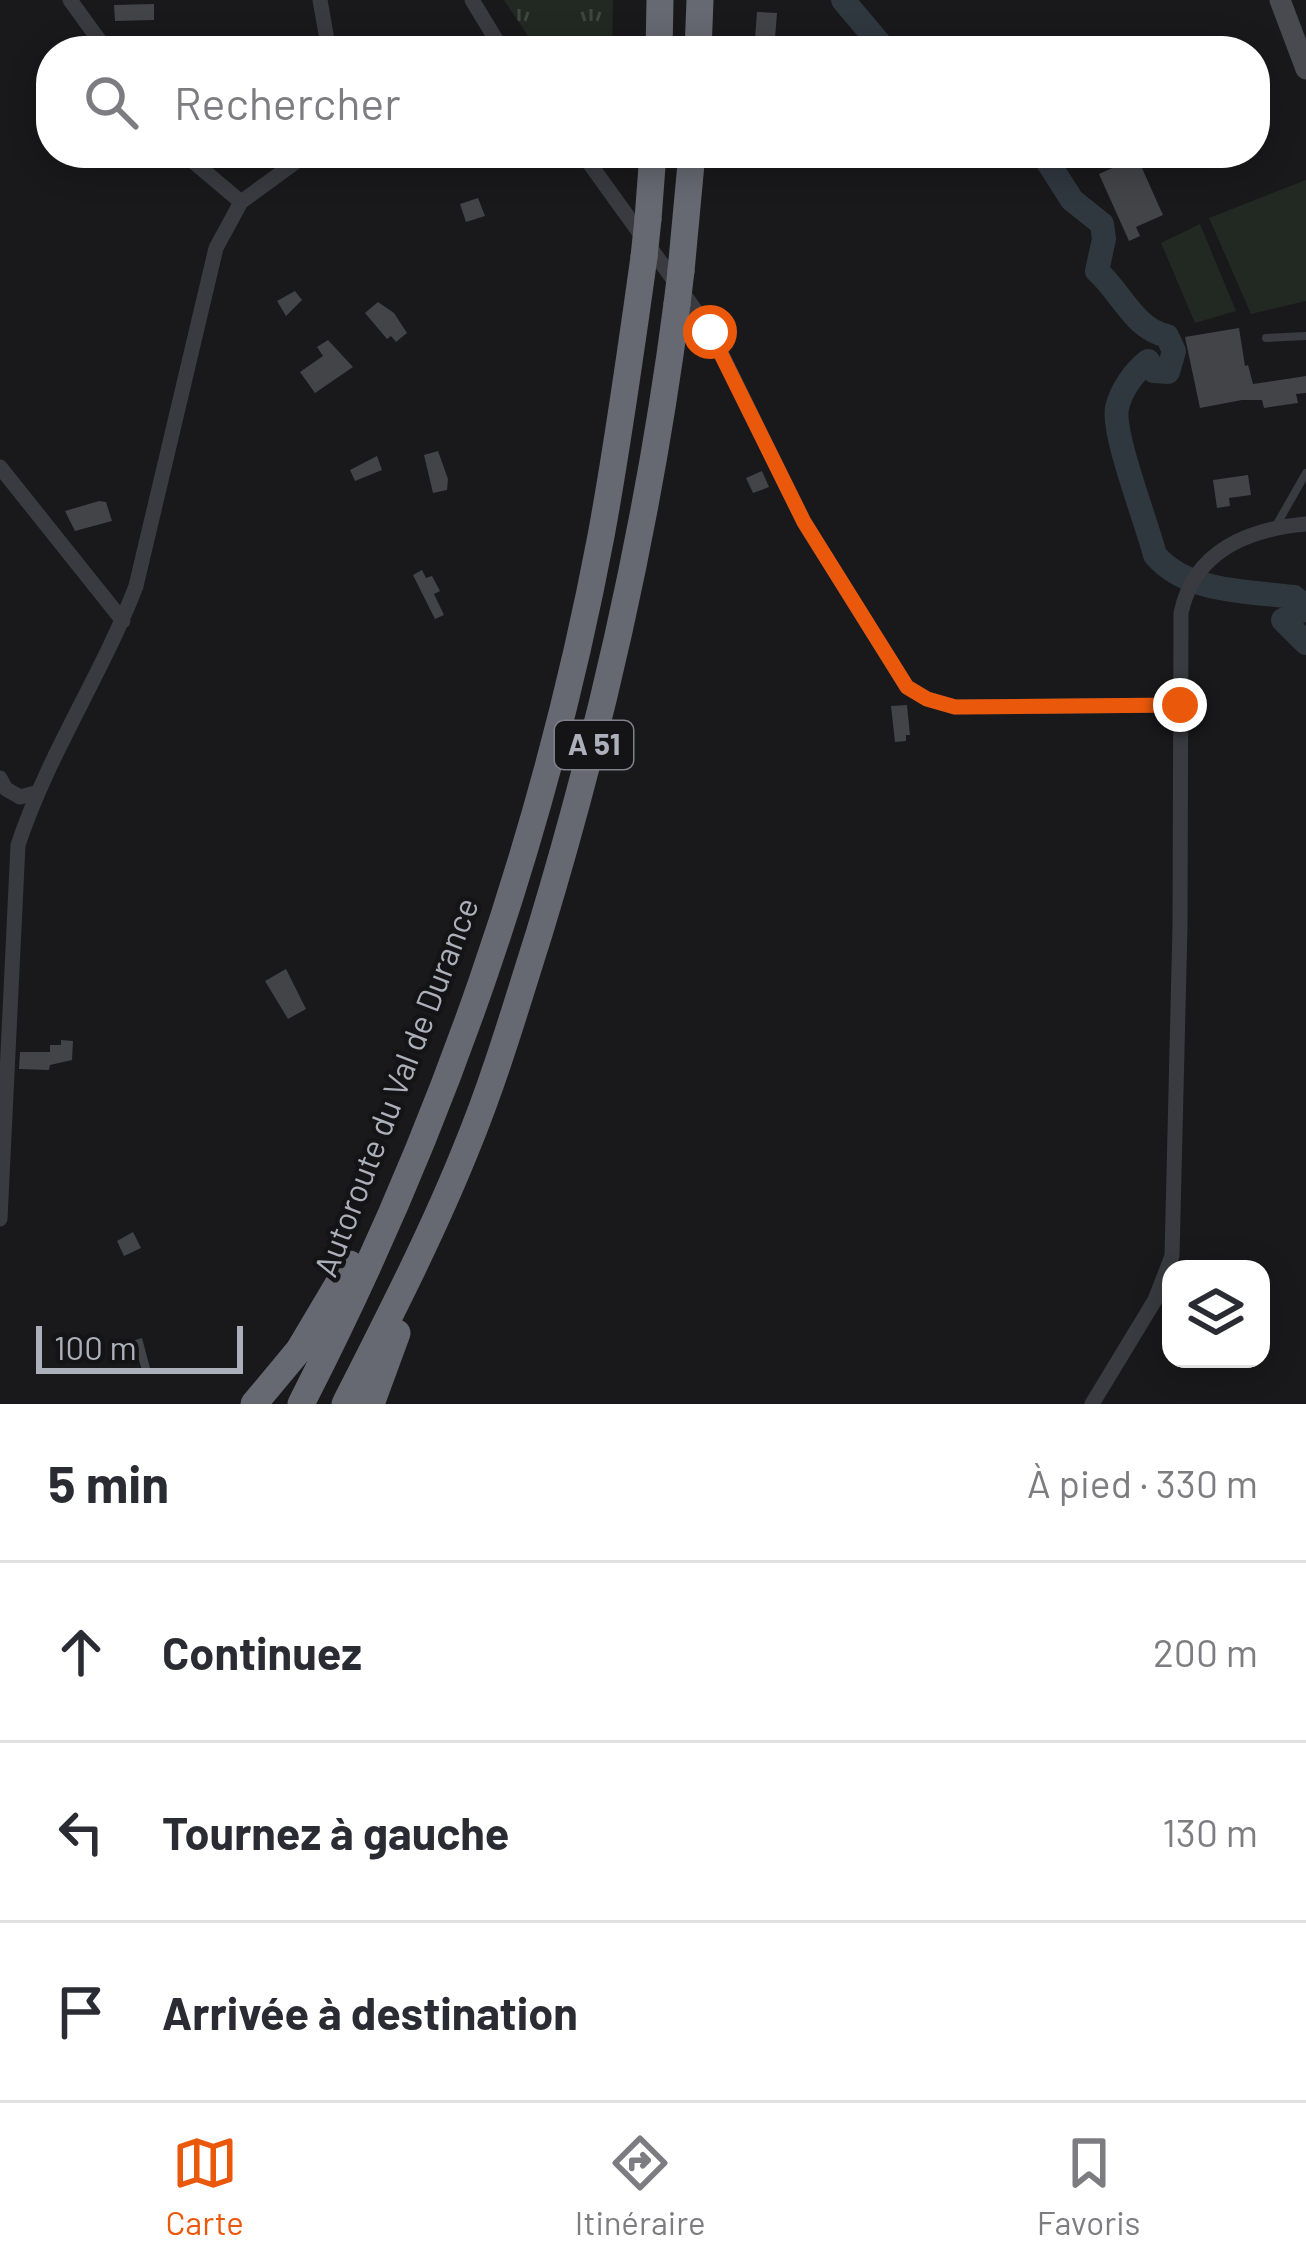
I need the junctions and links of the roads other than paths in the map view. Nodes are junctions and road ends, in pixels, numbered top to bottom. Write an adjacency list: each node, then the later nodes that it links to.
1 (70, 0): 7 (street)
2 (320, 0): 8 (street)
3 (472, 0): 9 (street)
4 (660, 0): 10 (highway)
5 (700, 0): 11 (highway)
6 (1280, 0): 12 (main road)
7 (96, 36)
8 (326, 36)
9 (494, 36)
10 (659, 36)
11 (699, 36)
12 (1304, 62)
13 (201, 168): 18 (street)
14 (287, 168): 18 (street)
15 (593, 168): 26 (street)
16 (652, 168): 29 (highway, Autoroute du Val de Durance / A 51, bridge)
17 (691, 168): 30 (highway, A 51, bridge)
18 (241, 202): 25 (street)
19 (1306, 336): 20 (lane)
20 (1266, 338)
21 (0, 466): 25 (street)
22 (1306, 473): 24 (lane)
23 (1306, 524): 24 (street)
24 (1275, 527): 26 (street)
25 (123, 621): 28 (street)
26 (1180, 705): 36 (street)
27 (0, 778): 28 (street)
28 (35, 793): 31 (street)
29 (441, 1090): 32 (highway); 33 (highway, Autoroute du Val de Durance / A 51)
30 (457, 1172): 34 (highway, A 51); 35 (highway)
31 (0, 1219)
32 (254, 1404)
33 (301, 1404)
34 (345, 1404)
35 (371, 1404)
36 (1092, 1404)

